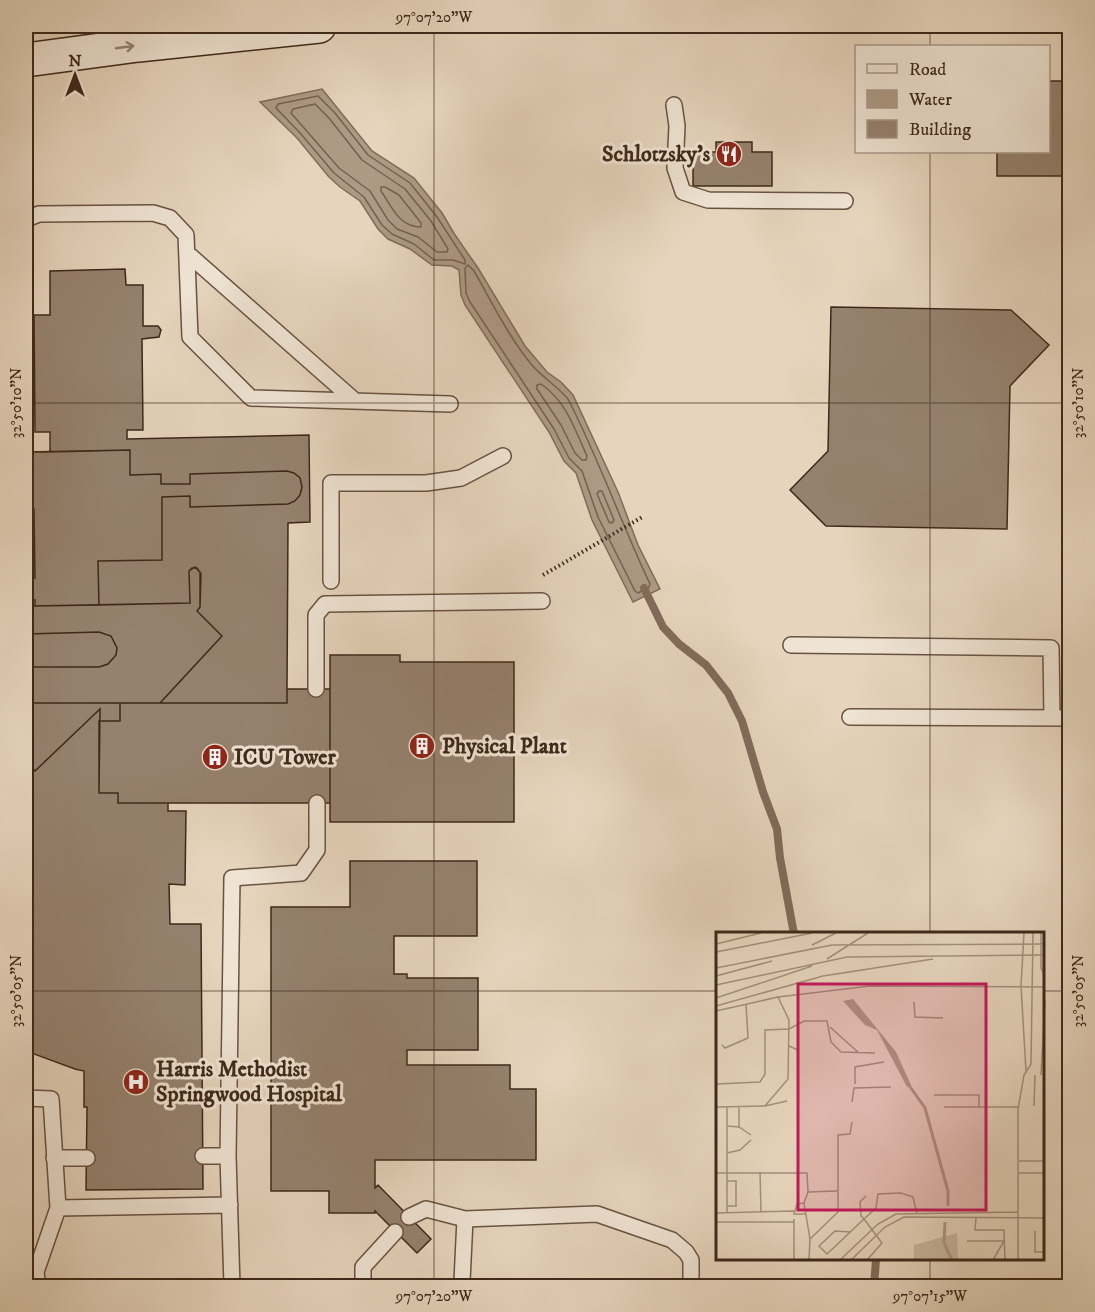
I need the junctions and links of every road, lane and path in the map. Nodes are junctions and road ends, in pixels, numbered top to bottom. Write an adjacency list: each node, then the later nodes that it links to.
1 (319, 26): 2 (main road, one-way to 1)
2 (26, 60)
3 (674, 105): 4 (lane)
4 (845, 201)
5 (26, 219): 6 (lane)
6 (187, 253): 7 (lane); 7 (lane)
7 (356, 401): 8 (lane)
8 (450, 404)
9 (503, 456): 12 (lane)
10 (644, 516): 11 (path)
11 (543, 575)
12 (332, 581)
13 (542, 601): 15 (lane)
14 (791, 645): 17 (lane)
15 (316, 689)
16 (850, 717): 17 (lane)
17 (1052, 718): 18 (lane)
18 (1070, 718)
19 (317, 803): 22 (lane)
20 (26, 1098): 23 (lane)
21 (203, 1156): 22 (lane)
22 (228, 1156): 25 (lane)
23 (54, 1158): 24 (lane); 26 (lane)
24 (87, 1158)
25 (230, 1205): 26 (lane); 31 (lane)
26 (58, 1208): 30 (lane)
27 (409, 1217): 28 (lane)
28 (465, 1219): 33 (lane); 34 (lane)
29 (396, 1232): 32 (lane)
30 (33, 1277)
31 (231, 1287)
32 (363, 1287)
33 (459, 1287)
34 (691, 1287)

